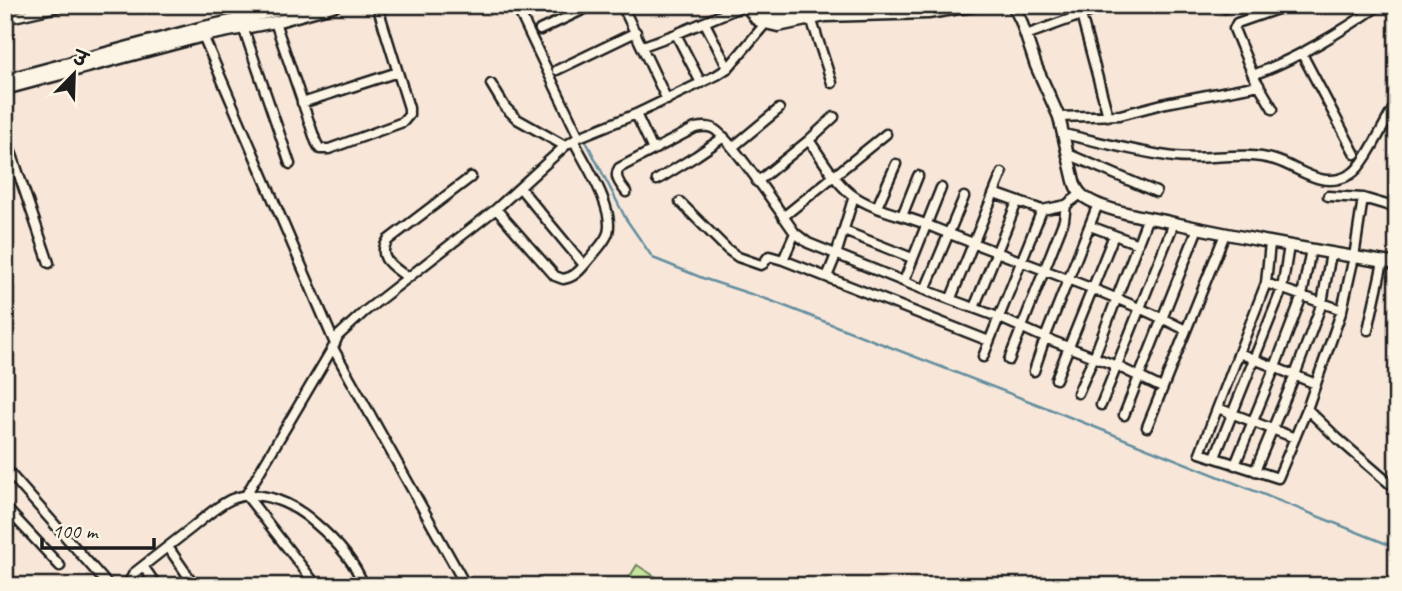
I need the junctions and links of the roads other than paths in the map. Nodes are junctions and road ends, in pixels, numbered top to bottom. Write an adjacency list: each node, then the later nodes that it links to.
1 (66, 5): 22 (street)
2 (302, 5): 18 (street)
3 (336, 5): 18 (street)
4 (377, 5): 36 (street)
5 (516, 5): 57 (street)
6 (593, 5): 27 (street)
7 (622, 5): 29 (street)
8 (746, 5): 23 (street); 24 (street)
9 (752, 5): 17 (street)
10 (932, 5): 17 (street)
11 (979, 5): 17 (street)
12 (1013, 5): 31 (street)
13 (1109, 5): 19 (street)
14 (1251, 5): 20 (street)
15 (1289, 5): 20 (street)
16 (1380, 5): 33 (street)
17 (825, 10): 21 (street)
18 (272, 13): 25 (street); 26 (street); 45 (street)
19 (1081, 15): 31 (street); 50 (street)
20 (1254, 17): 37 (street)
21 (811, 18): 24 (street); 40 (street)
22 (5, 19)
23 (705, 23): 30 (street); 34 (street)
24 (765, 24): 34 (street)
25 (230, 26): 26 (street); 28 (street)
26 (243, 27): 64 (street)
27 (540, 30)
28 (202, 32): 38 (street); 43 (street); 142 (street)
29 (636, 32): 32 (street); 35 (street)
30 (676, 34): 32 (street); 39 (street)
31 (1026, 35): 52 (street)
32 (643, 46): 44 (street)
33 (1302, 54): 37 (street); 63 (street)
34 (728, 68): 39 (street)
35 (558, 70)
36 (398, 72): 45 (street); 45 (street)
37 (1253, 75): 42 (street)
38 (5, 80)
39 (701, 83): 44 (street)
40 (832, 83)
41 (491, 84): 59 (street)
42 (1259, 85): 48 (street); 50 (street)
43 (5, 89)
44 (667, 100): 49 (street)
45 (302, 103)
46 (1397, 103): 55 (street)
47 (779, 109): 60 (street)
48 (1273, 109)
49 (636, 114): 57 (street); 61 (street)
50 (1108, 116): 52 (street)
51 (834, 117): 58 (street)
52 (1059, 117): 55 (street)
53 (5, 134): 116 (street)
54 (886, 134): 67 (street)
55 (1064, 134): 62 (street)
56 (723, 136): 60 (street); 61 (street); 70 (street)
57 (576, 139): 59 (street); 118 (street)
58 (809, 140): 67 (street); 71 (street)
59 (565, 146): 72 (street)
60 (733, 147): 71 (street)
61 (653, 150): 74 (street)
62 (1068, 154): 75 (street); 78 (street)
63 (1355, 154)
64 (290, 164)
65 (896, 164): 87 (street)
66 (1002, 173): 76 (street)
67 (834, 175): 79 (street); 92 (street)
68 (918, 176): 91 (street)
69 (471, 177): 121 (street)
70 (657, 180)
71 (757, 182): 92 (street)
72 (520, 188): 89 (street); 118 (street)
73 (941, 188): 95 (street)
74 (626, 192)
75 (1156, 192)
76 (994, 193): 84 (street); 103 (street)
77 (1397, 193): 88 (street)
78 (1081, 194): 85 (street); 86 (street)
79 (854, 196): 87 (street); 98 (street)
80 (1328, 196): 82 (street)
81 (964, 197): 101 (street)
82 (1363, 198): 88 (street); 111 (street)
83 (680, 202): 113 (street)
84 (1017, 202): 90 (street); 108 (street)
85 (1098, 204): 93 (street); 96 (street)
86 (1066, 205): 90 (street); 119 (street)
87 (877, 207): 91 (street)
88 (1394, 207)
89 (496, 209): 118 (street); 121 (street)
90 (1042, 210): 114 (street)
91 (902, 216): 95 (street)
92 (783, 217): 99 (street)
93 (1148, 217): 94 (street); 105 (street)
94 (1174, 223): 97 (street); 133 (street)
95 (926, 224): 101 (street); 112 (street)
96 (1090, 226): 102 (street); 122 (street)
97 (1198, 228): 100 (street); 136 (street)
98 (844, 231): 110 (street); 112 (street)
99 (795, 233): 110 (street); 113 (street)
100 (1225, 233): 104 (street); 138 (street)
101 (949, 234): 103 (street); 127 (street)
102 (1114, 234): 105 (street); 125 (street)
103 (974, 243): 108 (street); 129 (street)
104 (1270, 243): 106 (street); 124 (street)
105 (1138, 244): 130 (street)
106 (1289, 246): 107 (street); 126 (street)
107 (1311, 249): 109 (street); 128 (street)
108 (997, 252): 114 (street); 132 (street)
109 (1331, 254): 111 (street); 131 (street)
110 (836, 255): 120 (street); 123 (street)
111 (1354, 257): 117 (street); 134 (street)
112 (912, 258): 123 (street)
113 (783, 260): 120 (street)
114 (1021, 261): 119 (street); 135 (street)
115 (1396, 261): 117 (street)
116 (49, 262)
117 (1383, 262): 139 (street)
118 (584, 265)
119 (1044, 271): 122 (street); 137 (street)
120 (827, 277): 141 (street)
121 (408, 278): 142 (street)
122 (1068, 279): 125 (street); 140 (street)
123 (904, 281): 127 (street)
124 (1266, 283): 126 (street); 144 (street)
125 (1091, 289): 130 (street); 143 (street)
126 (1282, 289): 128 (street); 147 (street)
127 (925, 290): 129 (street)
128 (1302, 296): 131 (street); 150 (street)
129 (951, 298): 132 (street)
130 (1116, 299): 133 (street); 146 (street)
131 (1322, 303): 134 (street); 152 (street)
132 (974, 307): 135 (street)
133 (1140, 308): 136 (street); 149 (street)
134 (1342, 310): 155 (street)
135 (998, 317): 137 (street); 141 (street)
136 (1163, 318): 138 (street); 153 (street)
137 (1022, 328): 140 (street); 148 (street)
138 (1186, 330): 156 (street)
139 (1368, 330)
140 (1045, 338): 143 (street); 151 (street)
141 (989, 341): 145 (street)
142 (335, 344): 172 (street); 183 (street)
143 (1069, 348): 146 (street); 154 (street)
144 (1239, 353): 147 (street); 159 (street)
145 (983, 357)
146 (1094, 357): 149 (street); 157 (street)
147 (1254, 359): 150 (street); 161 (street)
148 (1009, 360)
149 (1117, 366): 153 (street); 158 (street)
150 (1275, 367): 152 (street); 163 (street)
151 (1034, 371)
152 (1295, 375): 155 (street); 165 (street)
153 (1139, 377): 156 (street); 162 (street)
154 (1056, 379)
155 (1316, 384): 160 (street)
156 (1162, 388): 164 (street)
157 (1078, 393)
158 (1101, 405)
159 (1217, 408): 161 (street); 167 (street)
160 (1307, 409): 166 (street); 171 (street)
161 (1232, 414): 163 (street); 167 (street)
162 (1124, 415)
163 (1253, 422): 165 (street); 168 (street)
164 (1147, 427)
165 (1272, 430): 166 (street); 170 (street)
166 (1295, 438): 170 (street)
167 (1215, 457): 168 (street)
168 (1235, 465): 170 (street)
169 (5, 468): 177 (street)
170 (1255, 471)
171 (1389, 483)
172 (246, 495): 174 (street); 181 (street); 182 (street)
173 (5, 507): 175 (street)
174 (168, 547): 176 (street); 180 (street)
175 (60, 566)
176 (143, 566): 178 (street); 179 (street)
177 (109, 586)
178 (127, 586)
179 (157, 586)
180 (195, 586)
181 (317, 586)
182 (364, 586)
183 (466, 586)

